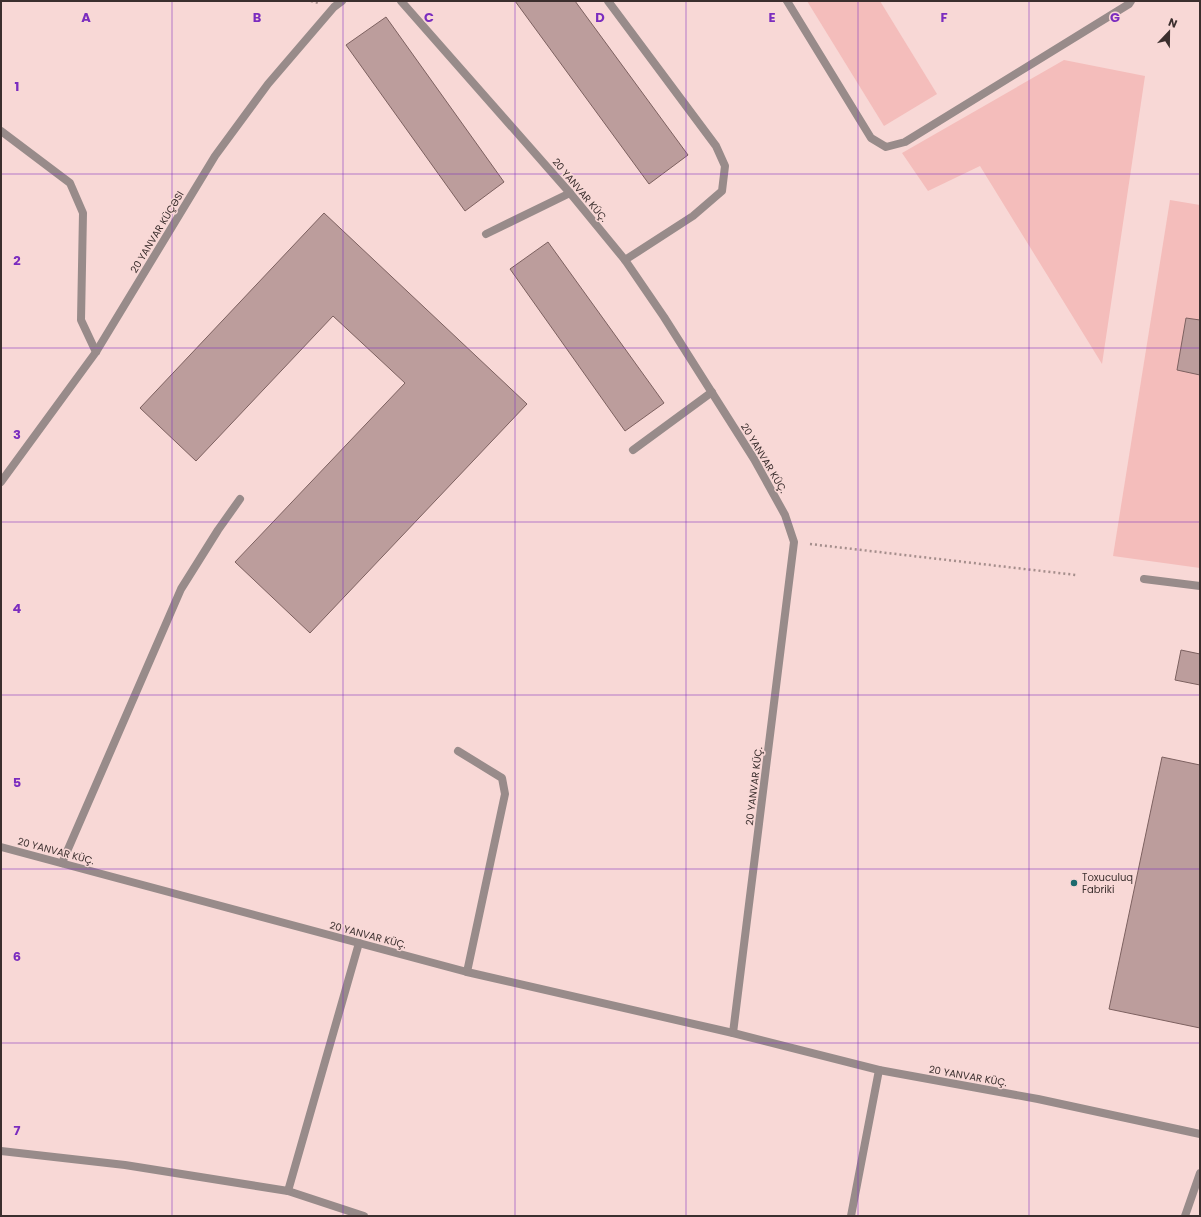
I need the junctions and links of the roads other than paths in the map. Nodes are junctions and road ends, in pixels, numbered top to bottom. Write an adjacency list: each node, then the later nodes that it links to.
1 (342, 1): 10 (street, 20 YANVAR KÜÇƏSI)
2 (401, 1): 7 (street, 20 YANVAR KÜÇ.)
3 (608, 1): 9 (street)
4 (787, 1): 5 (street)
5 (1131, 1)
6 (1, 131): 10 (street)
7 (570, 193): 8 (street); 9 (street, 20 YANVAR KÜÇ.)
8 (486, 234)
9 (625, 260): 11 (street, 20 YANVAR KÜÇ.)
10 (96, 352): 13 (street, 20 YANVAR KÜÇƏSI)
11 (712, 392): 12 (street); 22 (street, 20 YANVAR KÜÇ.)
12 (633, 450)
13 (1, 482)
14 (240, 499): 19 (street)
15 (1144, 579): 16 (street)
16 (1200, 586)
17 (458, 751): 21 (street)
18 (1, 847): 19 (street, 20 YANVAR KÜÇ.)
19 (62, 863): 20 (street, 20 YANVAR KÜÇ.)
20 (359, 943): 21 (street, 20 YANVAR KÜÇ.); 27 (street)
21 (467, 972): 22 (street, 20 YANVAR KÜÇ.)
22 (733, 1033): 23 (street, 20 YANVAR KÜÇ.)
23 (879, 1070): 24 (street, 20 YANVAR KÜÇ.); 29 (street)
24 (1200, 1134)
25 (1, 1151): 27 (street)
26 (1200, 1173): 30 (street)
27 (288, 1191): 28 (street)
28 (364, 1216)
29 (851, 1216)
30 (1185, 1216)

